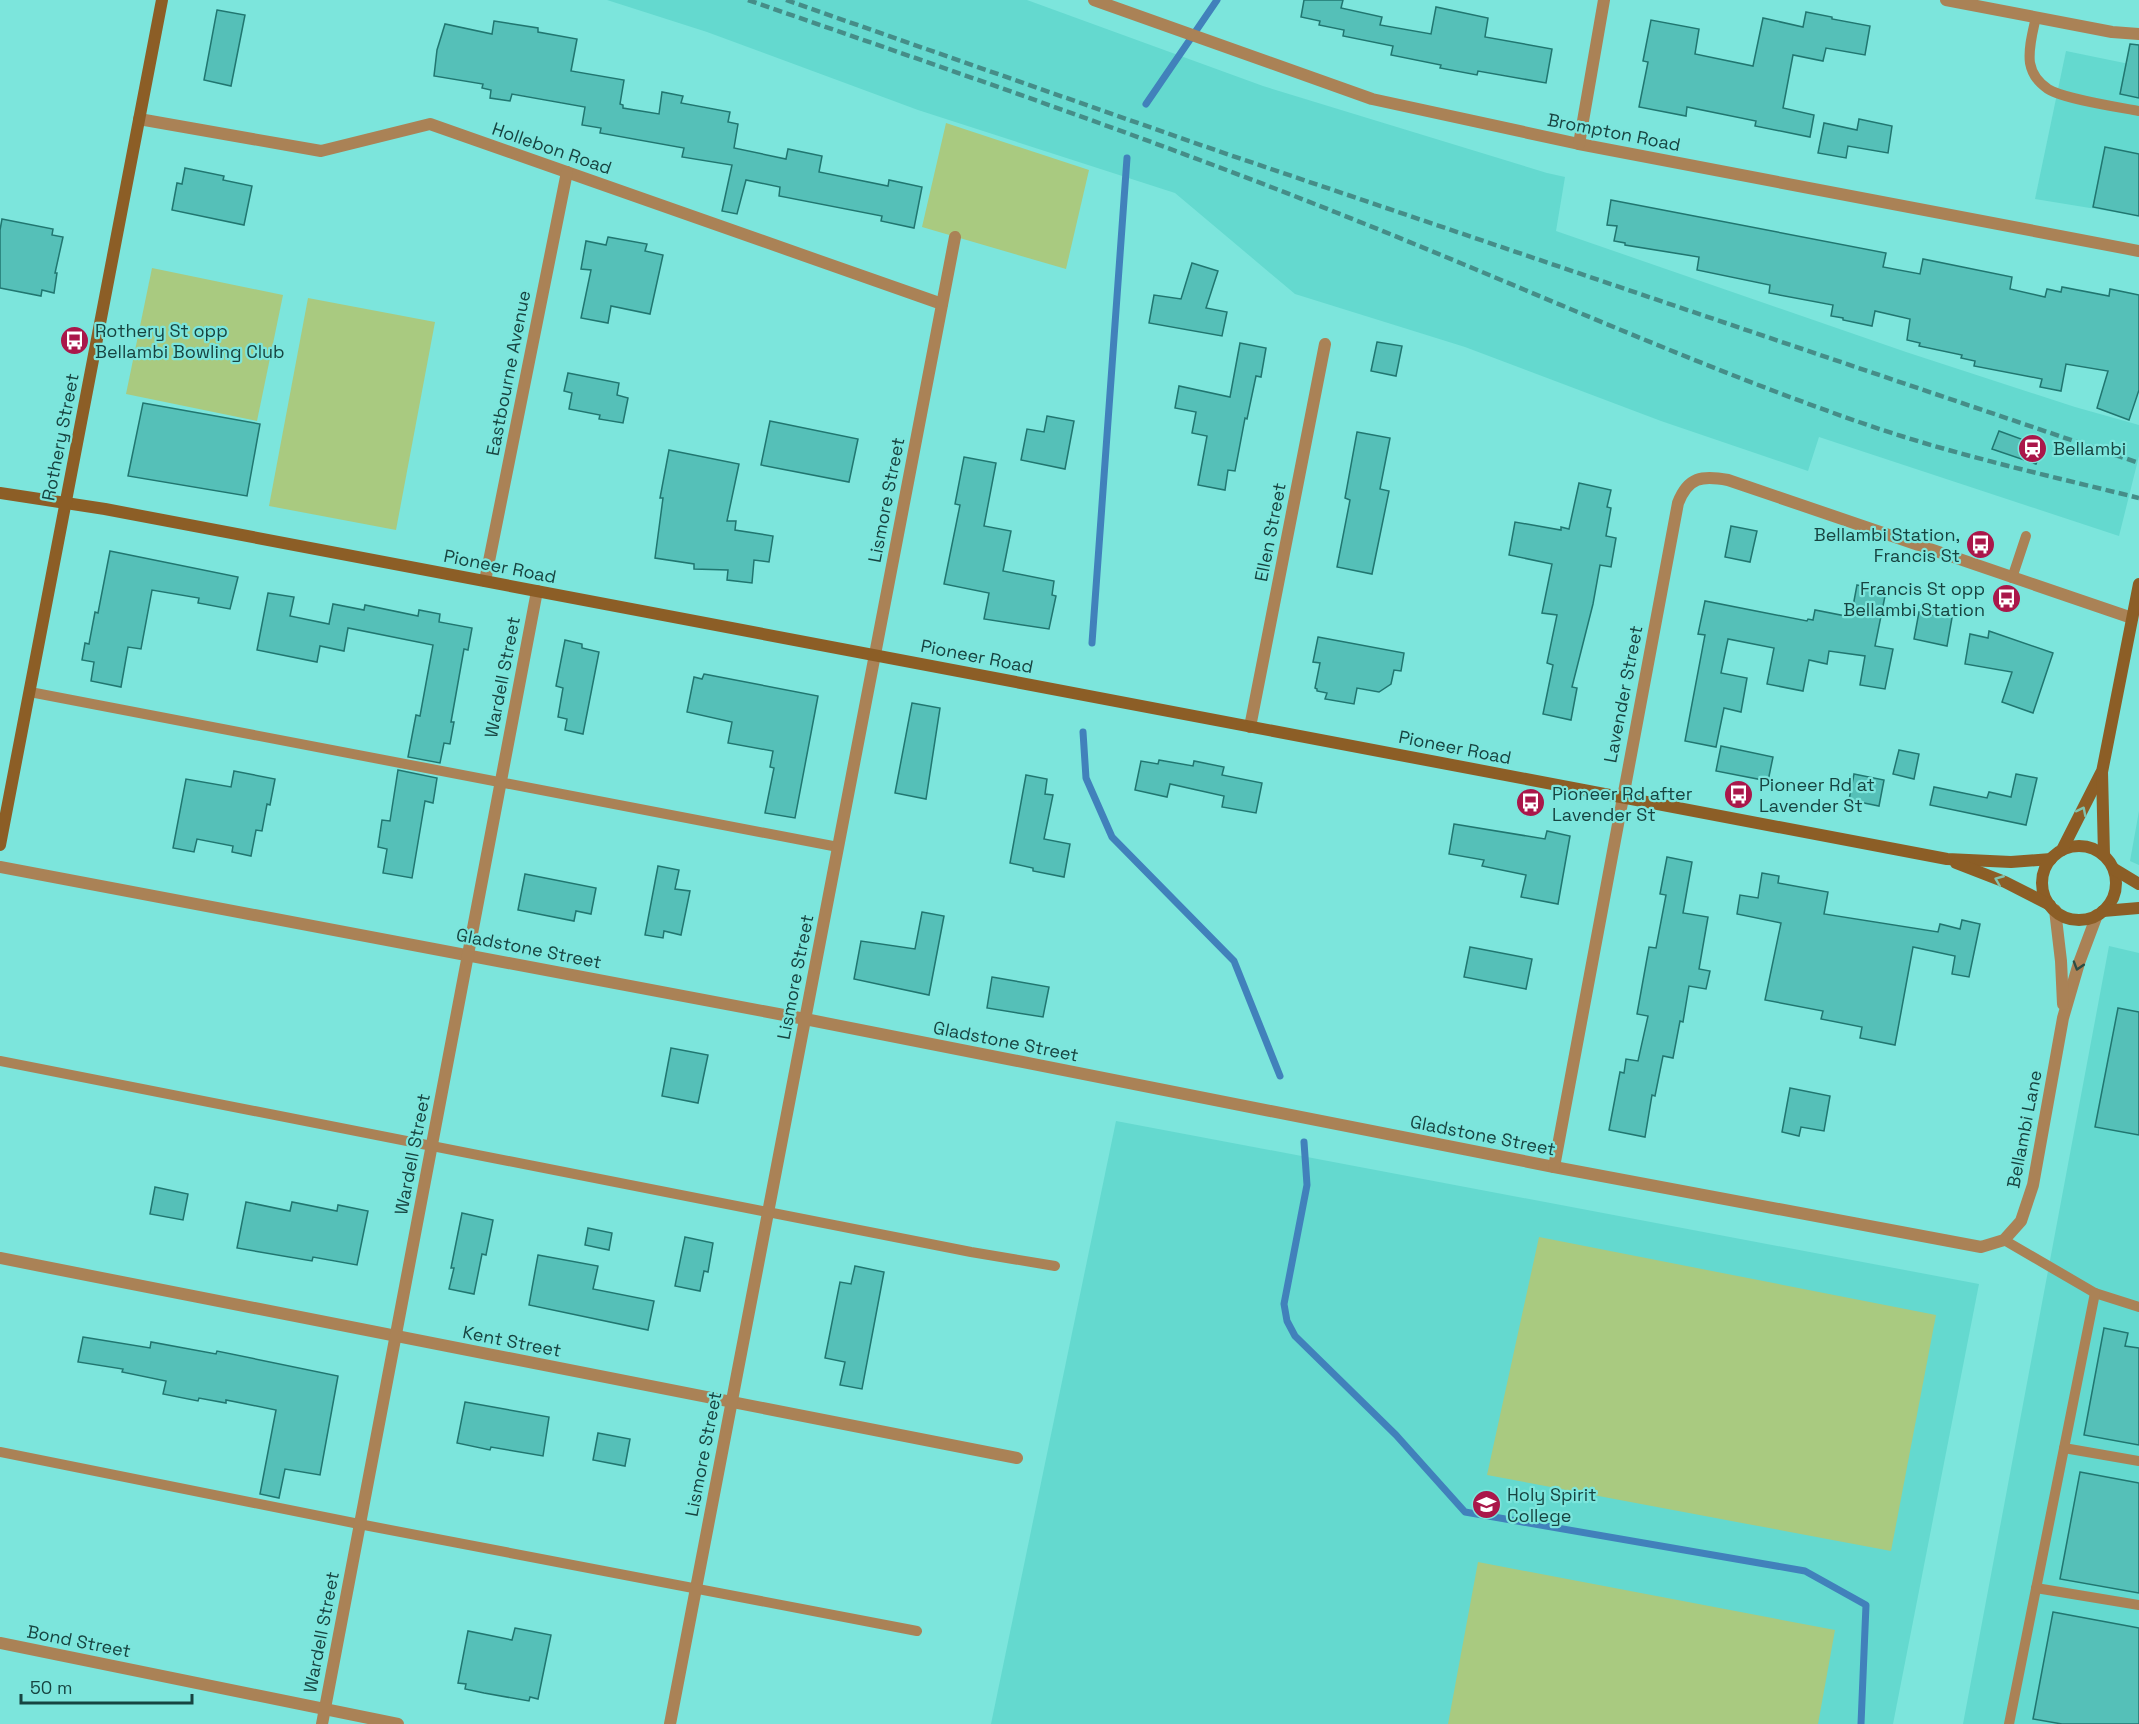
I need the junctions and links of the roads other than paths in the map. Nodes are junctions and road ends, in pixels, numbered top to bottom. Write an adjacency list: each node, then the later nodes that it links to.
1 (162, 0): 10 (main road, Rothery Street)
2 (1094, 0): 11 (street, Brompton Road)
3 (1604, 0): 11 (street)
4 (1946, 0): 5 (street)
5 (2036, 17): 6 (street); 9 (lane)
6 (2112, 32): 7 (street); 8 (street)
7 (2139, 34)
8 (2139, 41)
9 (2139, 111)
10 (140, 118): 12 (street, Hollebon Road); 18 (main road, Rothery Street)
11 (1579, 144): 14 (street, Brompton Road)
12 (567, 172): 15 (street, Hollebon Road); 21 (street, Eastbourne Avenue)
13 (955, 237): 15 (street, Lismore Street)
14 (2139, 251)
15 (942, 304): 25 (street, Lismore Street)
16 (1325, 344): 27 (street, Ellen Street)
17 (0, 493): 18 (main road, Pioneer Road)
18 (67, 502): 21 (main road, Pioneer Road); 26 (main road, Rothery Street)
19 (2026, 536): 20 (lane)
20 (2012, 578): 24 (street); 30 (street, Lavender Street)
21 (485, 581): 23 (main road, Pioneer Road)
22 (2139, 584): 24 (main road)
23 (537, 591): 25 (main road, Pioneer Road); 29 (street, Wardell Street)
24 (2132, 618): 28 (main road)
25 (875, 655): 27 (main road, Pioneer Road); 32 (street, Lismore Street)
26 (30, 692): 29 (lane); 31 (main road, Rothery Street)
27 (1250, 727): 30 (main road, Pioneer Road)
28 (2102, 772): 33 (main road, one-way to 28); 34 (main road)
29 (501, 782): 32 (lane); 43 (street, Wardell Street)
30 (1622, 797): 36 (main road, Pioneer Road); 48 (street, Lavender Street)
31 (0, 845)
32 (838, 847): 45 (street, Lismore Street)
33 (2062, 850): 34 (main road); 35 (main road)
34 (2104, 855): 38 (main road)
35 (2051, 859): 36 (main road, Pioneer Road); 40 (main road)
36 (1947, 860): 40 (main road, Pioneer Road, one-way to 36)
37 (0, 867): 43 (street, Gladstone Street)
38 (2114, 869): 39 (main road); 42 (main road)
39 (2139, 884)
40 (2052, 907): 42 (main road, Pioneer Road); 44 (street, Bellambi Lane)
41 (2139, 908): 42 (main road, Pioneer Road)
42 (2100, 913): 44 (street, Bellambi Lane, one-way to 44)
43 (468, 955): 45 (street, Gladstone Street); 47 (street, Wardell Street)
44 (2063, 1018): 50 (street, Bellambi Lane)
45 (805, 1019): 48 (street, Gladstone Street); 49 (street, Lismore Street)
46 (0, 1061): 47 (lane)
47 (431, 1146): 49 (lane); 55 (street, Wardell Street)
48 (1554, 1167): 50 (street, Gladstone Street)
49 (768, 1211): 52 (lane); 56 (street, Lismore Street)
50 (2004, 1240): 53 (lane)
51 (0, 1258): 55 (street, Kent Street)
52 (1055, 1266)
53 (2095, 1293): 54 (lane); 57 (lane)
54 (2139, 1307)
55 (395, 1336): 56 (street, Kent Street); 61 (street, Wardell Street)
56 (732, 1402): 59 (street, Kent Street); 62 (street, Lismore Street)
57 (2064, 1448): 60 (lane); 63 (lane)
58 (0, 1452): 61 (lane)
59 (1017, 1458)
60 (2139, 1461)
61 (360, 1524): 62 (lane); 67 (street, Wardell Street)
62 (696, 1588): 65 (lane); 70 (street, Lismore Street)
63 (2036, 1588): 64 (lane); 71 (lane)
64 (2139, 1605)
65 (917, 1631)
66 (0, 1643): 67 (street, Bond Street)
67 (324, 1709): 68 (street, Wardell Street); 69 (street, Bond Street)
68 (322, 1724)
69 (398, 1724)
70 (670, 1724)
71 (2009, 1724)

